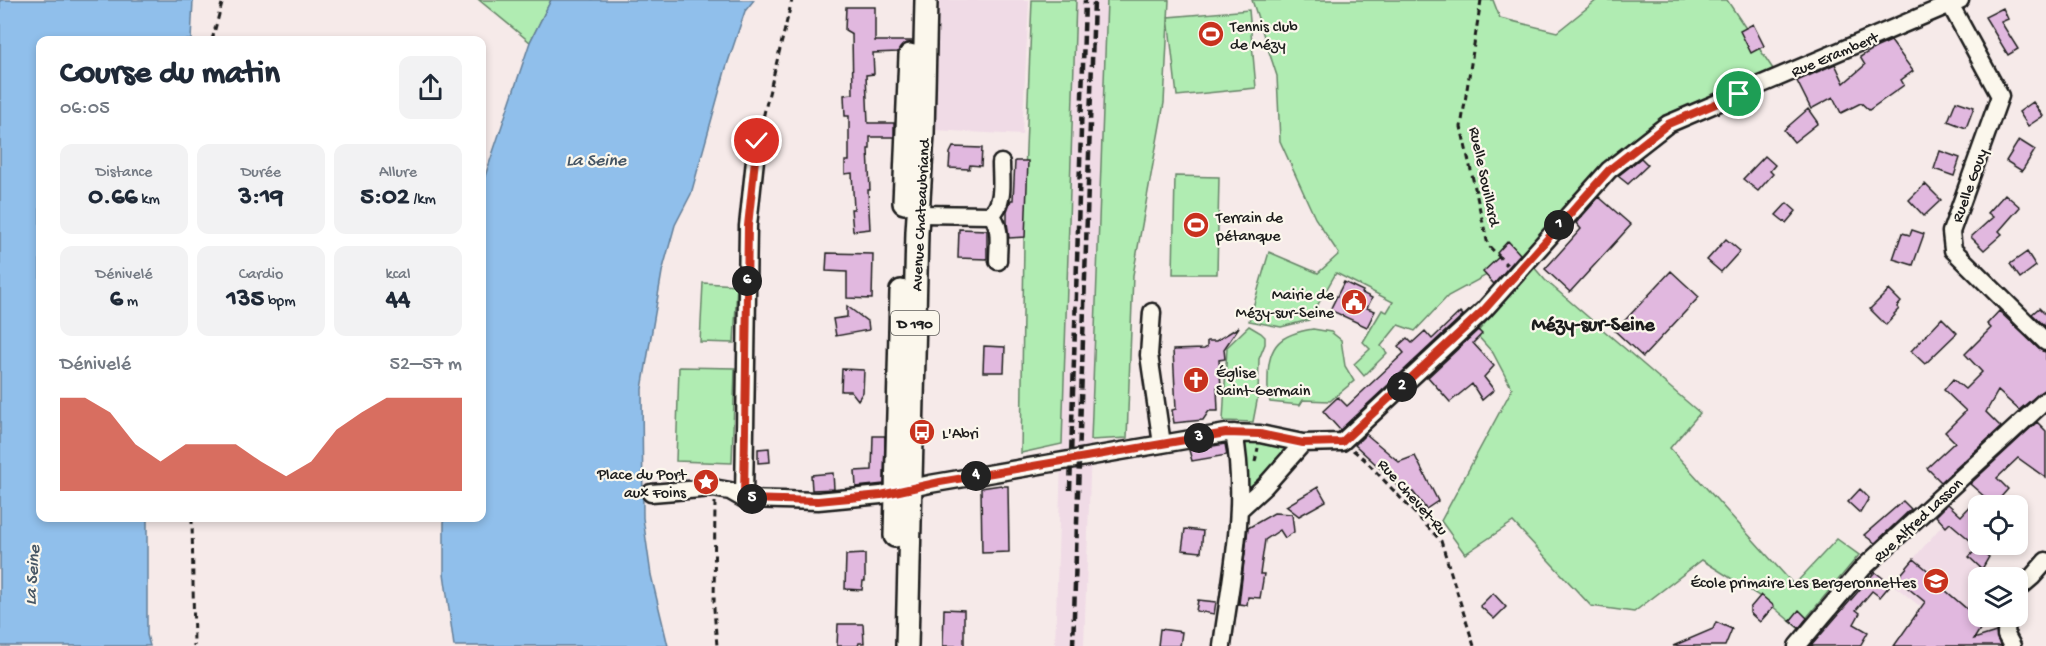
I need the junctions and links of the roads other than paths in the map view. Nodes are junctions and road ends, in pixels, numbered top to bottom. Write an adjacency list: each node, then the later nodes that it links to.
1 (912, 0): 15 (main road, Avenue Chateaubriand / D 190)
2 (926, 0): 6 (main road, Avenue Chateaubriand / D 190)
3 (1955, 2): 10 (street, Ruelle Gouy); 13 (street, Rue Erambert)
4 (757, 141): 17 (street)
5 (1001, 163): 7 (street)
6 (918, 214): 7 (street); 15 (main road, Avenue Chateaubriand / D 190)
7 (990, 215): 8 (street)
8 (998, 261)
9 (1152, 312): 14 (street)
10 (2046, 342)
11 (2046, 400): 25 (street, Rue Alfred Lasson)
12 (1230, 433): 13 (street); 14 (street); 18 (street)
13 (1303, 443): 18 (street)
14 (1162, 444): 15 (street)
15 (903, 491): 17 (street); 22 (main road, Avenue Chateaubriand / D 190); 23 (main road, Avenue Chateaubriand / D 190)
16 (651, 494): 17 (street)
17 (744, 499)
18 (1241, 508): 24 (street)
19 (2046, 561): 20 (street)
20 (2028, 580)
21 (2006, 627): 26 (street)
22 (894, 646)
23 (907, 646)
24 (1222, 646)
25 (1797, 646)
26 (2012, 646)

